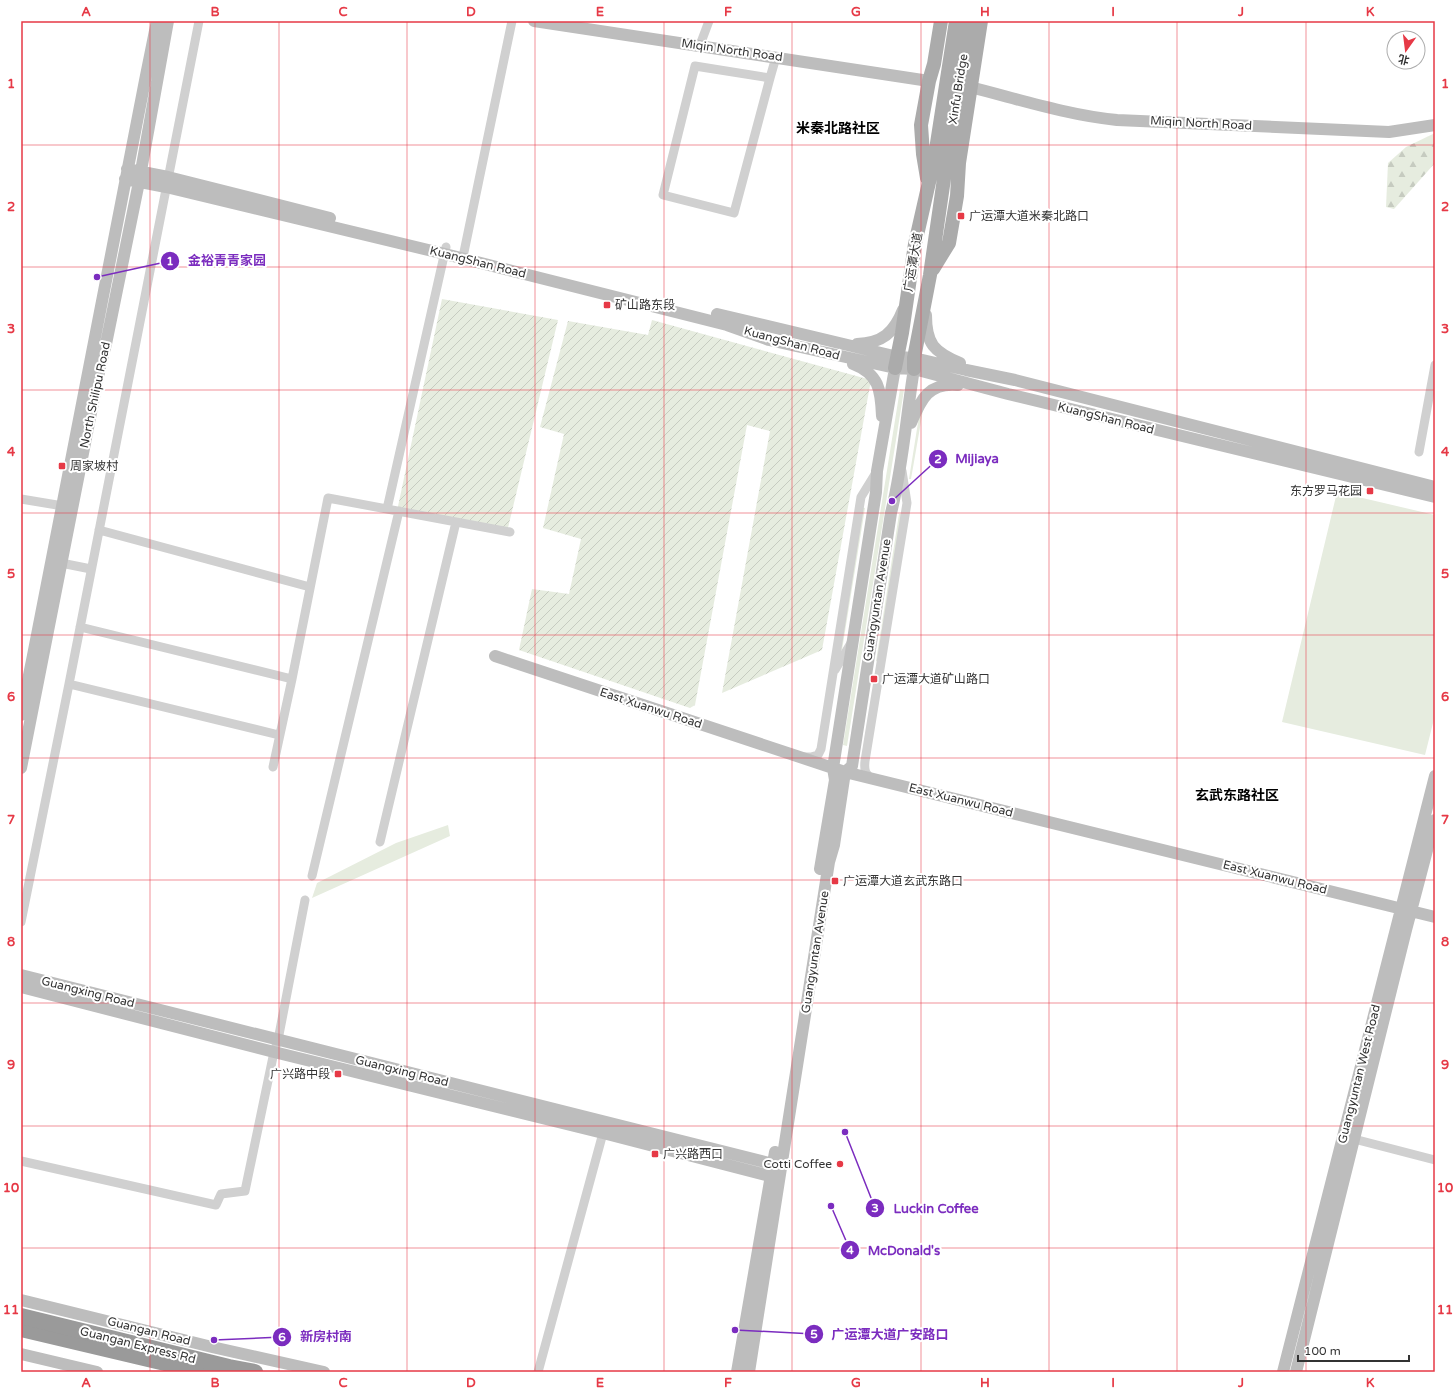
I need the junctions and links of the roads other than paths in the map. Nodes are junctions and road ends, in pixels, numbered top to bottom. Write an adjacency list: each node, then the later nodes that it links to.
1 (157, 21): 19 (street, North Shilipu Road)
2 (168, 21): 20 (street, North Shilipu Road)
3 (199, 21): 21 (street)
4 (512, 21): 24 (street)
5 (534, 21): 11 (street, Miqin North Road)
6 (709, 21): 12 (street)
7 (940, 21): 15 (main road)
8 (956, 21): 18 (main road, Xinfu Bridge)
9 (969, 21): 18 (main road, Xinfu Bridge)
10 (981, 21): 16 (main road)
11 (591, 25): 12 (street, Miqin North Road)
12 (700, 45): 13 (street, Miqin North Road)
13 (776, 57): 14 (street); 15 (street, Miqin North Road)
14 (770, 78): 14 (street)
15 (929, 81): 22 (main road)
16 (970, 87): 17 (street, Miqin North Road); 25 (main road)
17 (1435, 125)
18 (941, 157): 22 (main road, 广运潭大道); 25 (main road, 广运潭大道)
19 (126, 174): 20 (street, KuangShan Road); 43 (street, North Shilipu Road)
20 (139, 176): 21 (street, KuangShan Road); 49 (street, North Shilipu Road)
21 (167, 182): 23 (street, KuangShan Road); 47 (street)
22 (929, 187): 27 (main road, 广运潭大道)
23 (446, 251): 24 (street, KuangShan Road); 29 (street, KuangShan Road); 44 (street)
24 (464, 252): 28 (street, KuangShan Road)
25 (930, 275): 26 (main road, 广运潭大道)
26 (926, 295): 31 (main road, 广运潭大道); 33 (street)
27 (907, 302): 28 (street); 30 (main road, 广运潭大道)
28 (841, 344): 30 (street, KuangShan Road)
29 (827, 354): 30 (street, KuangShan Road); 35 (street)
30 (896, 363): 31 (street, KuangShan Road); 35 (street, Guangyuntan Avenue)
31 (914, 364): 33 (street, KuangShan Road); 34 (street, KuangShan Road); 36 (street, Guangyuntan Avenue)
32 (1435, 364): 37 (street)
33 (989, 374): 40 (street, KuangShan Road)
34 (980, 387): 36 (street); 41 (street, KuangShan Road)
35 (882, 436): 39 (street, Guangyuntan Avenue)
36 (905, 437): 38 (street, Guangyuntan Avenue)
37 (1419, 452)
38 (901, 464): 64 (street, Guangyuntan Avenue); 66 (street)
39 (877, 471): 53 (street, Guangyuntan Avenue); 55 (street)
40 (1435, 487)
41 (1435, 498)
42 (21, 499): 43 (street)
43 (63, 506): 58 (street, North Shilipu Road)
44 (387, 509): 45 (street); 51 (street)
45 (399, 511): 46 (street); 69 (street)
46 (456, 522): 48 (street); 68 (street)
47 (99, 530): 50 (street); 51 (street)
48 (510, 532)
49 (61, 563): 50 (street); 62 (street, North Shilipu Road)
50 (91, 569): 52 (street)
51 (310, 587): 56 (street)
52 (80, 627): 56 (street); 57 (street)
53 (852, 642): 55 (street); 63 (street, Guangyuntan Avenue)
54 (494, 656): 60 (street, East Xuanwu Road)
55 (833, 674): 60 (street)
56 (292, 679): 59 (street)
57 (69, 684): 59 (street); 73 (street)
58 (21, 715)
59 (279, 735): 61 (street)
60 (794, 755): 63 (street, East Xuanwu Road)
61 (273, 767)
62 (21, 768)
63 (833, 768): 64 (street, East Xuanwu Road); 82 (street, Guangyuntan Avenue)
64 (845, 772): 66 (street, East Xuanwu Road); 82 (street, Guangyuntan Avenue)
65 (1435, 776): 71 (street, Guangyuntan West Road)
66 (877, 780): 71 (street, East Xuanwu Road)
67 (1435, 820): 71 (street, Guangyuntan West Road)
68 (380, 842)
69 (312, 876)
70 (305, 900): 76 (street)
71 (1406, 909): 72 (street, East Xuanwu Road); 79 (street, Guangyuntan West Road); 100 (street, Guangyuntan West Road)
72 (1435, 917)
73 (21, 922)
74 (21, 975): 76 (street, Guangxing Road)
75 (21, 987): 77 (street, Guangxing Road)
76 (278, 1040): 77 (street); 82 (street, Guangxing Road)
77 (274, 1052): 78 (street, Guangxing Road); 81 (street)
78 (603, 1133): 82 (street, Guangxing Road); 97 (street)
79 (1354, 1139): 80 (street); 101 (street, Guangyuntan West Road)
80 (1435, 1160)
81 (21, 1161)
82 (776, 1174): 98 (street, Guangyuntan Avenue); 99 (street, Guangyuntan Avenue)
83 (21, 1300): 87 (street, Guangan Road)
84 (21, 1312): 90 (street)
85 (21, 1316): 95 (highway, Guangan Express Rd, bridge)
86 (21, 1329): 93 (highway, Guangan Express Rd)
87 (145, 1330): 90 (street); 96 (street, Guangan Road)
88 (21, 1338): 92 (street)
89 (21, 1354): 91 (street)
90 (171, 1356): 94 (street)
91 (97, 1372)
92 (182, 1372)
93 (203, 1372)
94 (240, 1372)
95 (255, 1372)
96 (324, 1372)
97 (538, 1372)
98 (737, 1372)
99 (749, 1372)
100 (1283, 1372)
101 (1296, 1372)

